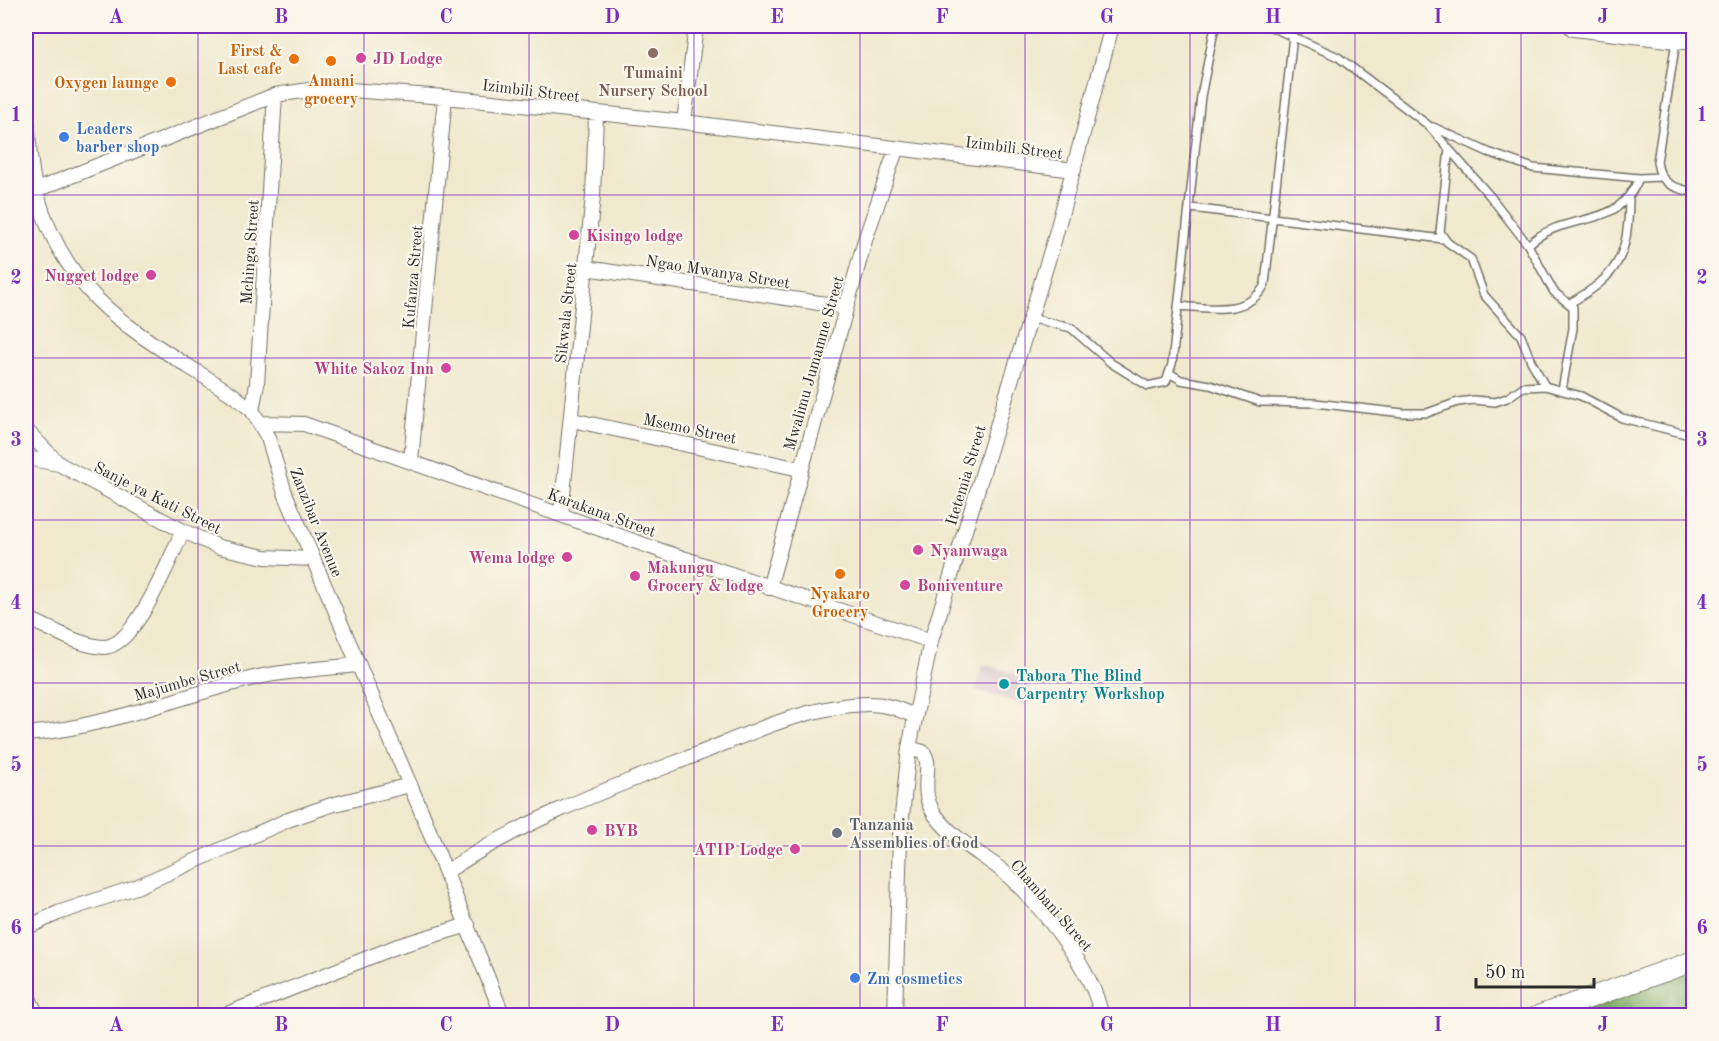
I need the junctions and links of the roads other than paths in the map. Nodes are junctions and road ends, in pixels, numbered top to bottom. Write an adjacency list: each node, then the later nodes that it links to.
1 (696, 26): 12 (street)
2 (1112, 26): 16 (street, Itetemia Street)
3 (1215, 26): 22 (lane)
4 (1269, 26): 6 (lane)
5 (1574, 26): 7 (main road)
6 (1293, 36): 13 (lane); 23 (lane)
7 (1685, 39): 17 (lane)
8 (275, 95): 9 (street, Izimbili Street); 19 (street, Izimbili Street); 34 (street, Mchinga Street)
9 (445, 97): 11 (street, Izimbili Street); 40 (street, Kufanza Street)
10 (26, 110): 19 (street, Zanzibar Avenue)
11 (597, 115): 12 (street, Izimbili Street); 26 (street, Sikwala Street)
12 (684, 122): 15 (street, Izimbili Street)
13 (1428, 125): 14 (lane); 18 (lane)
14 (1449, 149): 24 (lane); 25 (lane)
15 (896, 150): 16 (street, Izimbili Street); 29 (street, Mwalimu Jumamne Street)
16 (1074, 170): 30 (street, Itetemia Street)
17 (1660, 177): 18 (lane); 20 (lane)
18 (1639, 178): 21 (lane)
19 (36, 190): 34 (street, Zanzibar Avenue)
20 (1694, 192)
21 (1629, 200): 25 (lane); 27 (lane)
22 (1191, 208): 23 (lane); 28 (lane)
23 (1271, 217): 24 (lane); 28 (lane)
24 (1443, 239): 32 (lane)
25 (1528, 245): 27 (lane)
26 (586, 268): 29 (street, Ngao Mwanya Street); 35 (street, Sikwala Street)
27 (1570, 303): 33 (lane)
28 (1179, 306): 31 (lane)
29 (846, 308): 42 (street, Mwalimu Jumamne Street)
30 (1031, 318): 31 (lane); 48 (street, Itetemia Street)
31 (1171, 374): 32 (lane)
32 (1545, 386): 33 (lane)
33 (1562, 390): 38 (lane)
34 (252, 410): 36 (street, Zanzibar Avenue)
35 (572, 420): 42 (street, Msemo Street); 43 (street, Sikwala Street)
36 (260, 423): 40 (street, Karakana Street); 45 (street, Zanzibar Avenue)
37 (26, 430): 41 (street)
38 (1694, 436)
39 (26, 458): 41 (street, Sanje ya Kati Street)
40 (411, 460): 43 (street, Karakana Street)
41 (59, 464): 44 (street, Sanje ya Kati Street)
42 (800, 468): 46 (street, Mwalimu Jumamne Street)
43 (561, 514): 46 (street, Karakana Street)
44 (183, 531): 45 (street, Sanje ya Kati Street); 47 (street)
45 (313, 559): 49 (street, Zanzibar Avenue)
46 (769, 588): 48 (street, Karakana Street)
47 (26, 618)
48 (931, 641): 50 (street, Itetemia Street)
49 (359, 665): 51 (street, Majumbe Street); 53 (street, Zanzibar Avenue)
50 (914, 716): 52 (street, Itetemia Street); 54 (street)
51 (26, 734)
52 (909, 748): 62 (street, Itetemia Street); 63 (street, Chambani Street)
53 (410, 785): 54 (street, Zanzibar Avenue); 56 (street)
54 (446, 872): 55 (street, Zanzibar Avenue)
55 (468, 925): 60 (street); 61 (street, Zanzibar Avenue)
56 (26, 928)
57 (1694, 961): 64 (main road)
58 (26, 992): 59 (street)
59 (37, 1016)
60 (222, 1016)
61 (503, 1016)
62 (895, 1016)
63 (1101, 1016)
64 (1538, 1016)

